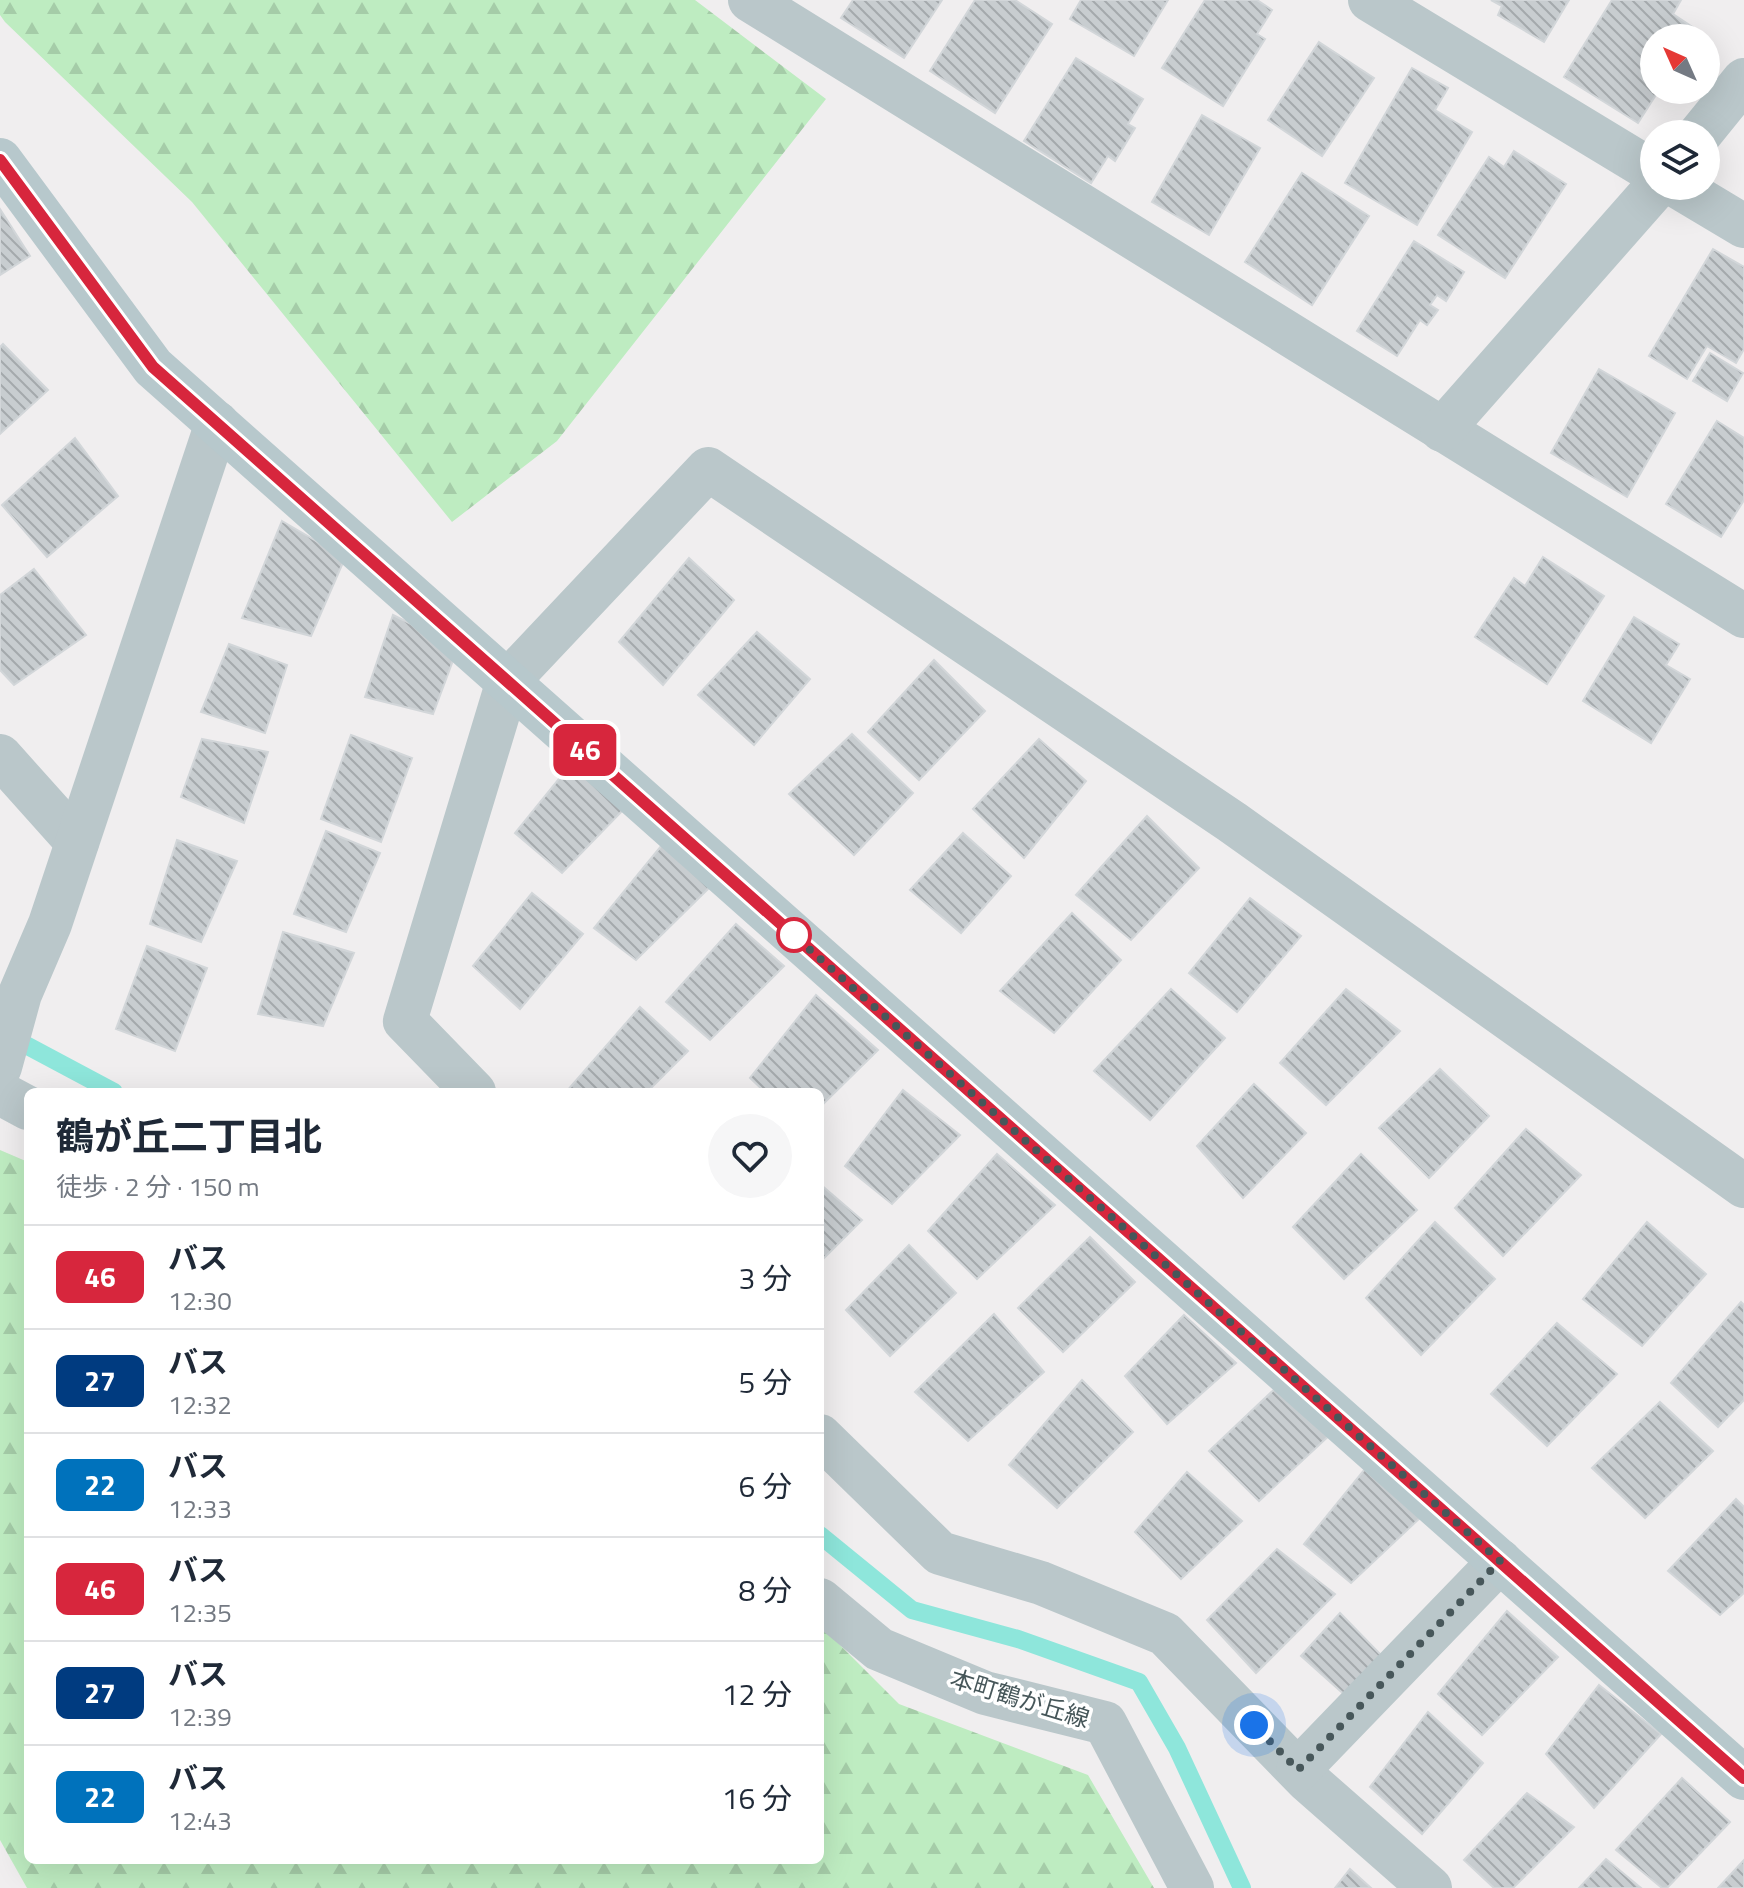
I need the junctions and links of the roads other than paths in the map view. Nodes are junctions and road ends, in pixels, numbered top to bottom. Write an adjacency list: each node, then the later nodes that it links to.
1 (750, 0): 11 (street)
2 (1370, 0): 6 (street)
3 (1744, 80): 4 (street)
4 (1711, 120)
5 (0, 160): 10 (street)
6 (1640, 164)
7 (1645, 200): 11 (street)
8 (1700, 200): 9 (street)
9 (1744, 226)
10 (217, 423): 13 (street); 15 (street)
11 (1442, 430): 12 (street)
12 (1744, 616)
13 (508, 681): 17 (street); 20 (street); 22 (street)
14 (0, 756): 15 (street)
15 (77, 842): 16 (street)
16 (0, 1067)
17 (470, 1088)
18 (0, 1093): 19 (street)
19 (24, 1106)
20 (1744, 1186)
21 (824, 1440): 24 (street)
22 (1500, 1561): 24 (street); 25 (street)
23 (824, 1603): 26 (street, 本町鶴が丘線)
24 (1298, 1770): 27 (street)
25 (1744, 1778)
26 (1192, 1888)
27 (1430, 1888)

